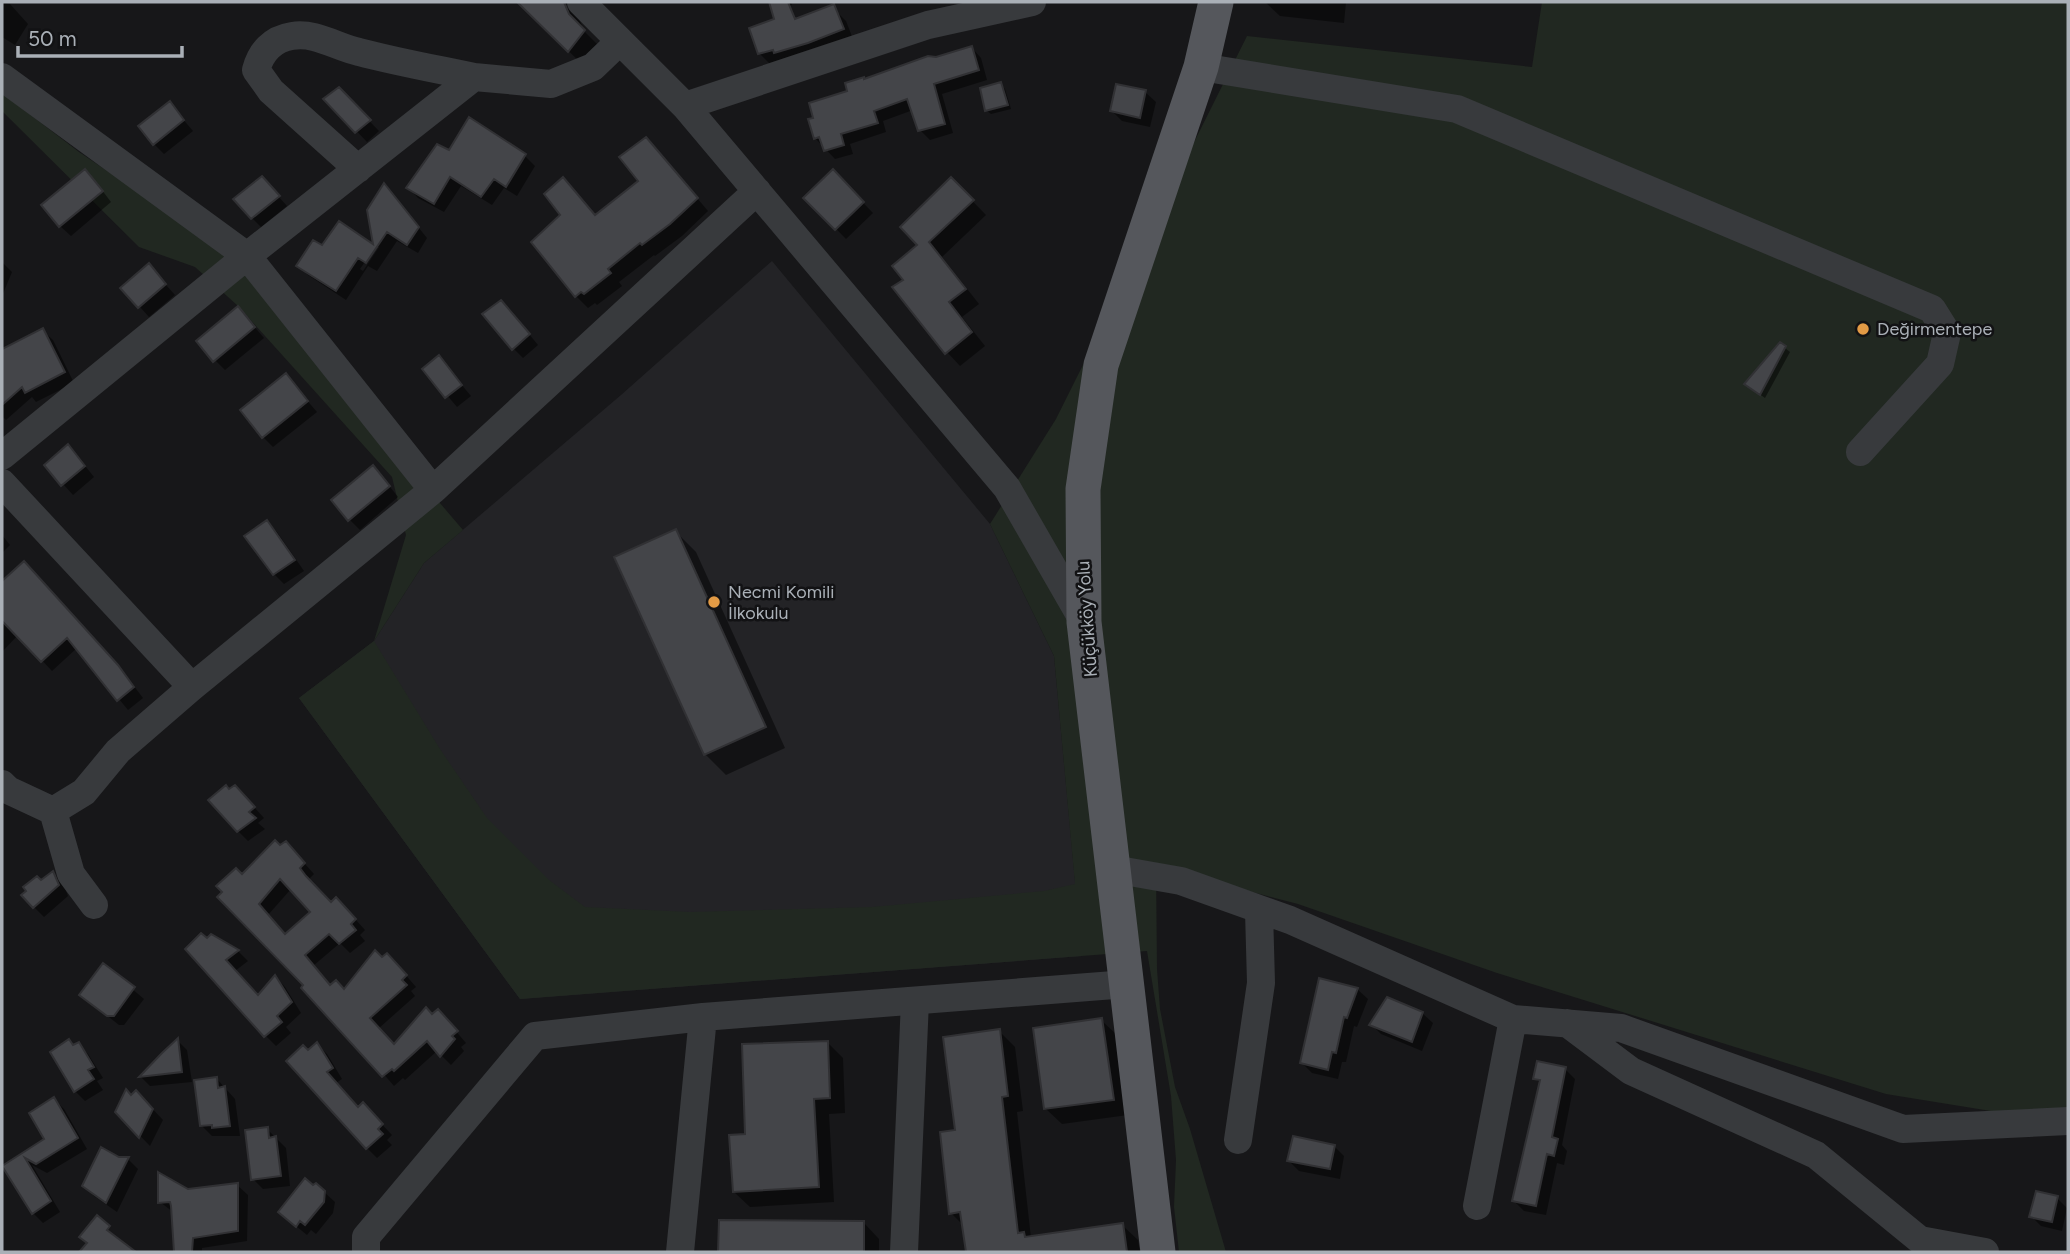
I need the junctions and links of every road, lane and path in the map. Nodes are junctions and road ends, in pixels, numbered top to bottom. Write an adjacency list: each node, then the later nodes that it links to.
1 (581, 2): 4 (street)
2 (1032, 2): 8 (street)
3 (1216, 2): 5 (main road, Küçükköy Yolu)
4 (620, 42): 7 (street); 8 (street)
5 (1201, 67): 12 (street); 16 (main road, Küçükköy Yolu)
6 (2, 77): 11 (street)
7 (474, 77): 9 (street); 9 (street)
8 (685, 106): 10 (street)
9 (358, 169): 11 (street)
10 (757, 191): 15 (street); 16 (street)
11 (247, 256): 13 (street); 15 (street)
12 (1860, 452)
13 (2, 456)
14 (2, 483): 17 (street)
15 (433, 489): 17 (street)
16 (1084, 622): 20 (main road, Küçükköy Yolu)
17 (192, 687): 19 (street)
18 (2, 784): 19 (street)
19 (53, 811): 21 (street)
20 (1113, 869): 22 (street); 23 (main road, Küçükköy Yolu)
21 (94, 905)
22 (1259, 911): 26 (street); 29 (street)
23 (1127, 984): 24 (street); 34 (main road, Küçükköy Yolu)
24 (915, 1001): 25 (street); 33 (street)
25 (703, 1017): 31 (street); 32 (street)
26 (1513, 1018): 27 (street); 30 (street)
27 (1567, 1023): 28 (street); 35 (street)
28 (2068, 1121)
29 (1238, 1140)
30 (1477, 1206)
31 (366, 1252)
32 (680, 1252)
33 (904, 1252)
34 (1158, 1252)
35 (1985, 1252)

